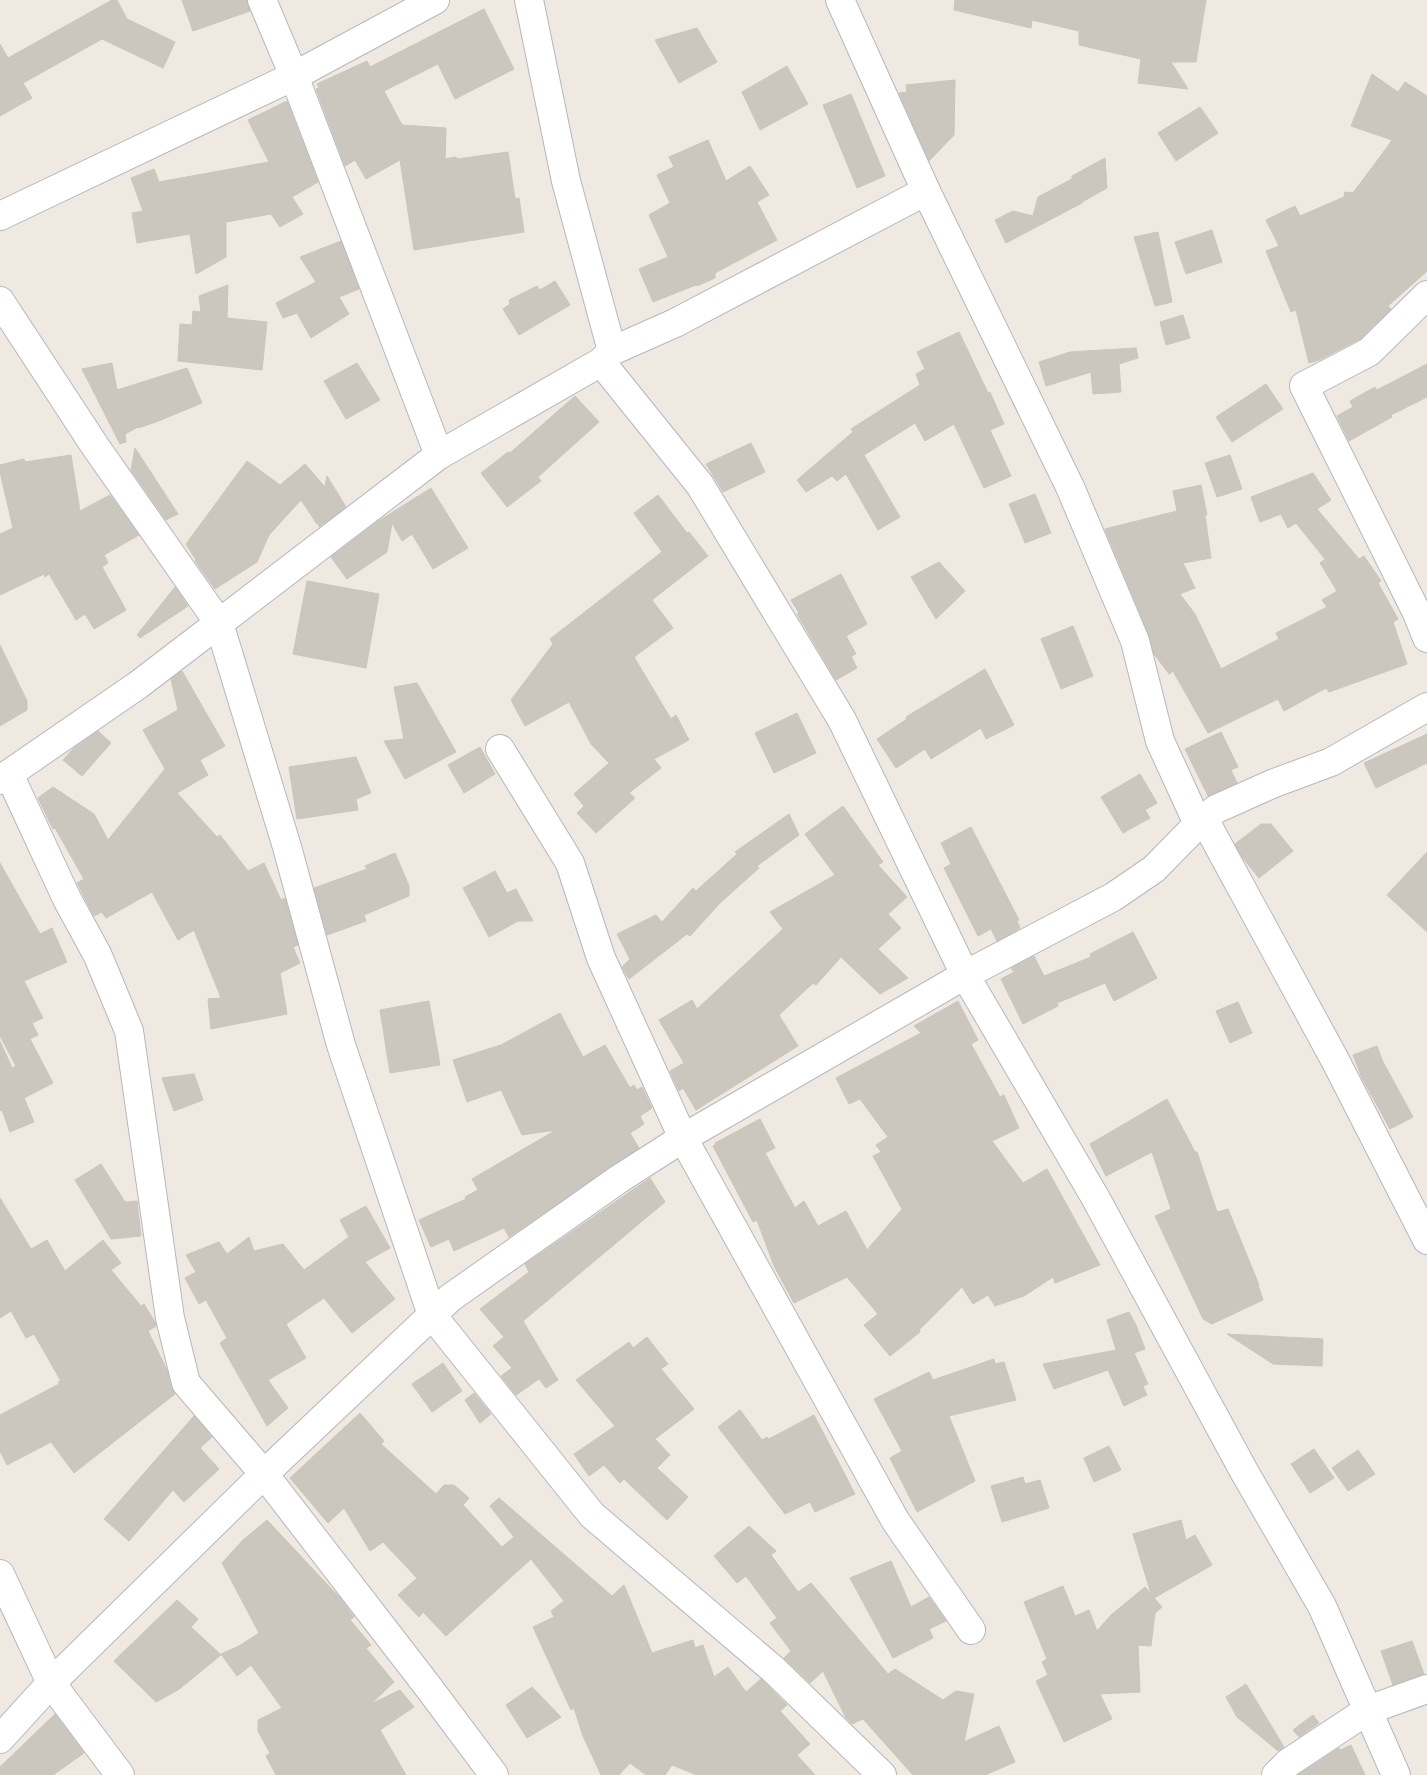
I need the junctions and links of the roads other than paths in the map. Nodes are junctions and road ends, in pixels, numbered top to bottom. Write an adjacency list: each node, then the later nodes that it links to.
1 (262, 0): 5 (street)
2 (435, 0): 5 (street)
3 (529, 0): 10 (street)
4 (840, 0): 6 (street)
5 (294, 76): 7 (street); 11 (street)
6 (926, 191): 10 (street); 17 (street)
7 (0, 216)
8 (1427, 296): 13 (street)
9 (0, 301): 12 (street)
10 (606, 357): 11 (street); 18 (street)
11 (439, 455): 12 (street)
12 (220, 623): 16 (street); 21 (street)
13 (1427, 638)
14 (1427, 707): 17 (street)
15 (500, 749): 19 (street)
16 (4, 777): 22 (street)
17 (1201, 821): 18 (street); 20 (street)
18 (965, 975): 19 (street); 27 (street)
19 (683, 1138): 21 (street); 24 (street)
20 (1427, 1240)
21 (432, 1315): 22 (street); 31 (street)
22 (264, 1474): 25 (street); 30 (street)
23 (0, 1574): 25 (street)
24 (971, 1630)
25 (51, 1683): 28 (street); 29 (street)
26 (1427, 1689): 27 (street)
27 (1368, 1710): 32 (street); 33 (street)
28 (0, 1739)
29 (120, 1775)
30 (494, 1775)
31 (882, 1775)
32 (1276, 1775)
33 (1396, 1775)

